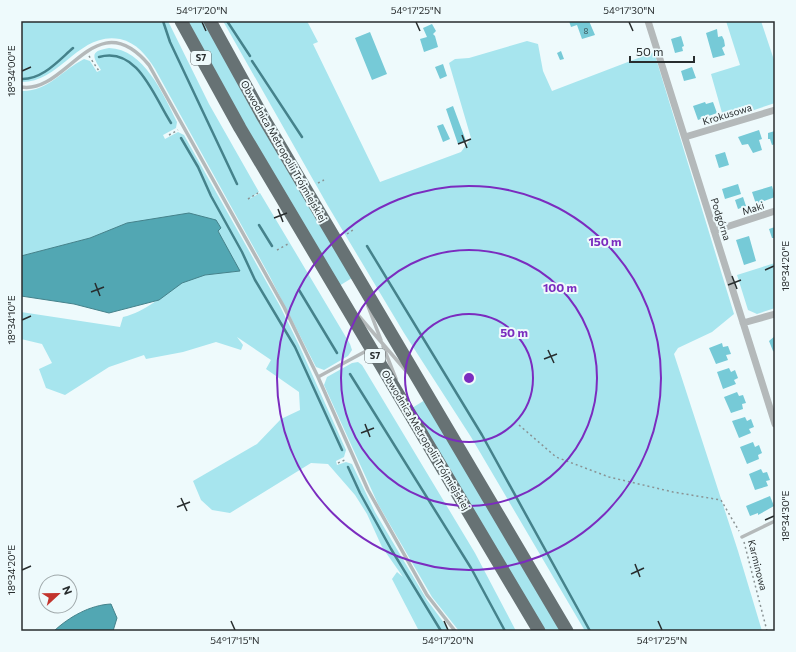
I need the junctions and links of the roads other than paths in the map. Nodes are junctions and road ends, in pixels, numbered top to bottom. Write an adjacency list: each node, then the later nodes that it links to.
1 (182, 21): 12 (highway, Obwodnica Metropolii Trójmiejskiej / S7)
2 (210, 21): 9 (highway, Obwodnica Metropolii Trójmiejskiej / S7)
3 (648, 21): 6 (street, Podgórna)
4 (21, 87): 13 (lane)
5 (775, 110): 6 (street, Krokusowa)
6 (685, 137): 8 (street, Podgórna)
7 (775, 211): 8 (street, Maki)
8 (714, 230): 11 (street, Podgórna)
9 (356, 276): 12 (lane); 14 (highway, Obwodnica Metropolii Trójmiejskiej / S7)
10 (775, 314): 11 (street)
11 (744, 323): 15 (street, Podgórna)
12 (377, 346): 13 (lane); 14 (lane); 18 (highway, Obwodnica Metropolii Trójmiejskiej / S7)
13 (318, 377): 19 (lane)
14 (429, 398): 22 (highway, Obwodnica Metropolii Trójmiejskiej / S7)
15 (775, 424)
16 (775, 521): 17 (lane, Karminowa)
17 (742, 537)
18 (530, 616): 20 (highway); 21 (highway, Obwodnica Metropolii Trójmiejskiej / S7)
19 (455, 631)
20 (534, 631)
21 (539, 631)
22 (567, 631)

